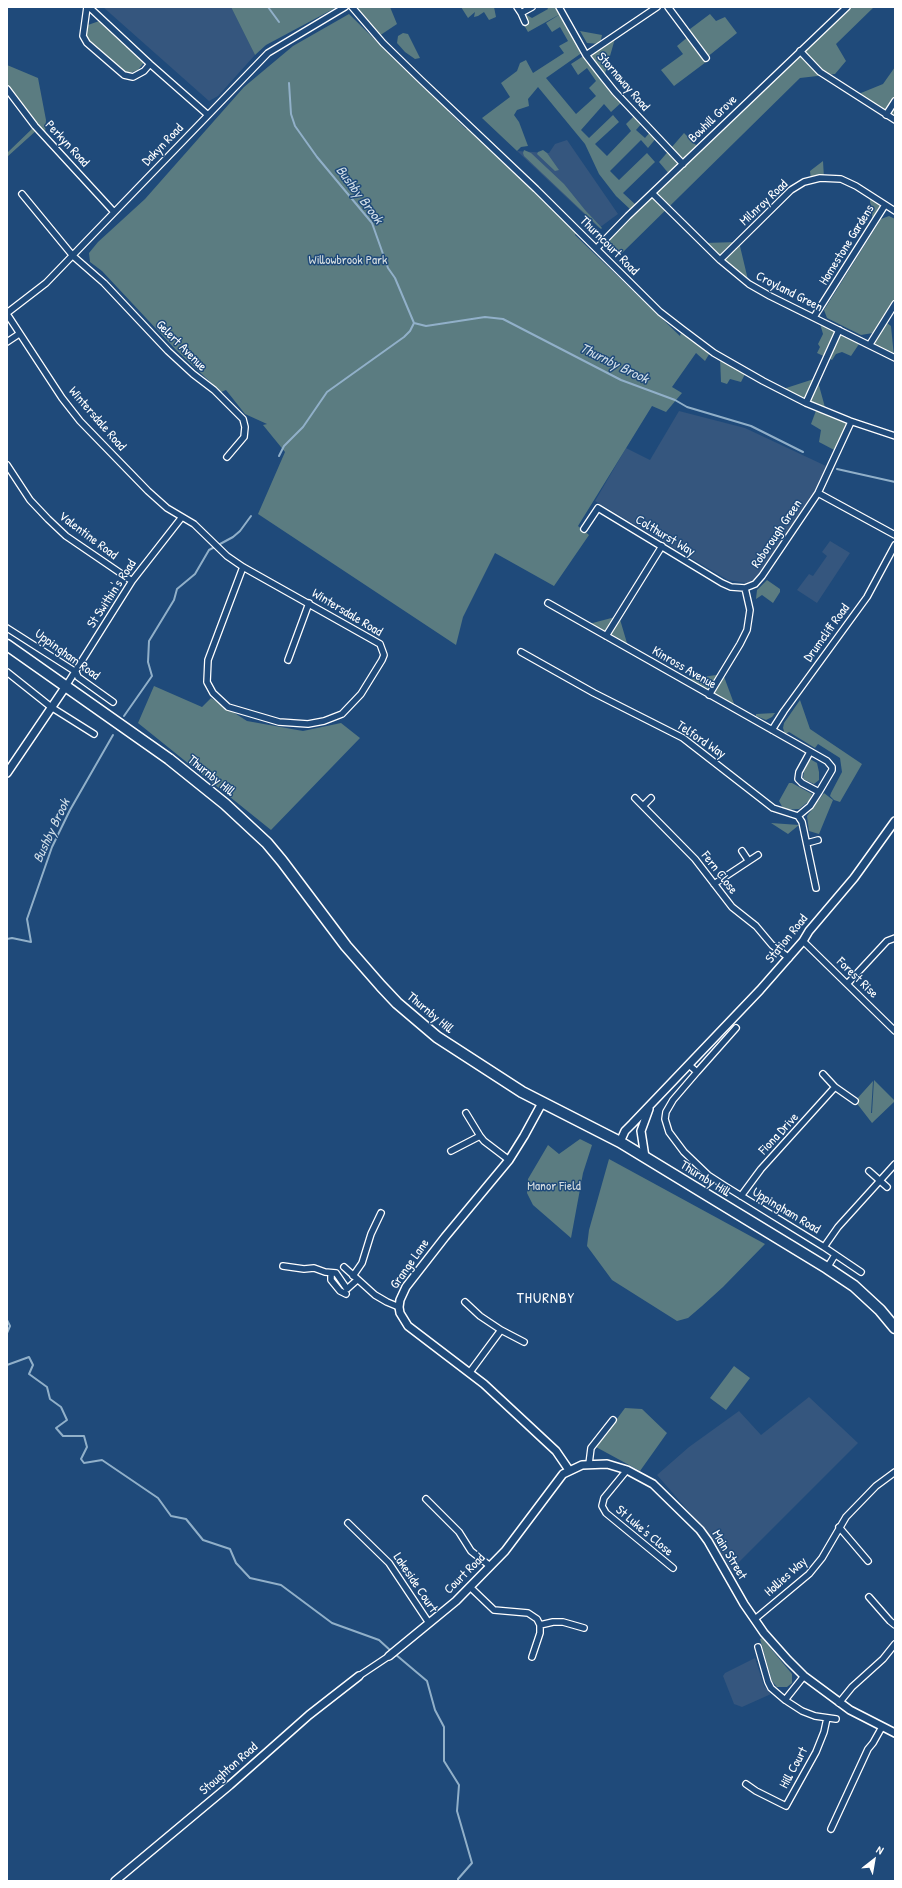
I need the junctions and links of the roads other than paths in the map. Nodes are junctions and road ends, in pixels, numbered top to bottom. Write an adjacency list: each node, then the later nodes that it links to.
1 (88, 7): 15 (street); 15 (street)
2 (345, 7): 18 (street, Dakyn Road)
3 (352, 7): 27 (street, Thurncourt Road)
4 (517, 7): 10 (street)
5 (532, 7): 10 (street)
6 (559, 7): 13 (street, Stornaway Road)
7 (657, 7): 13 (street)
8 (668, 7): 14 (street)
9 (847, 7): 12 (street, Bowhill Grove)
10 (521, 13): 11 (street)
11 (525, 22)
12 (800, 51): 19 (street); 21 (street, Bowhill Grove)
13 (586, 55): 21 (street, Stornaway Road)
14 (706, 58)
15 (150, 64): 18 (street)
16 (7, 89): 26 (street, Perkyn Road)
17 (895, 101): 19 (street)
18 (208, 114): 26 (street, Dakyn Road)
19 (886, 115): 20 (street)
20 (895, 120)
21 (683, 164): 22 (street, Bowhill Grove)
22 (652, 193): 27 (street, Bowhill Grove); 29 (street, Croyland Green)
23 (22, 194): 28 (street, Gelert Avenue)
24 (885, 205): 25 (street, Milnroy Road); 29 (street, Milnroy Road); 32 (street, Homestone Gardens)
25 (895, 211)
26 (114, 212): 28 (street, Dakyn Road)
27 (597, 248): 38 (street, Thurncourt Road)
28 (74, 256): 31 (street, Dakyn Road); 41 (street, Gelert Avenue)
29 (720, 260): 32 (street, Croyland Green)
30 (895, 304): 36 (street)
31 (7, 314): 34 (street, Wintersdale Road)
32 (814, 317): 33 (street, Croyland Green)
33 (839, 330): 36 (street, Croyland Green); 38 (street)
34 (19, 334): 35 (street); 44 (street, Wintersdale Road)
35 (7, 342)
36 (870, 344): 37 (street, Croyland Green)
37 (895, 358)
38 (806, 402): 39 (street, Thurncourt Road)
39 (851, 422): 40 (street, Thurncourt Road); 43 (street, Roborough Green)
40 (895, 436)
41 (227, 457)
42 (7, 466): 50 (street, Valentine Road)
43 (818, 493): 46 (street); 51 (street, Roborough Green)
44 (182, 516): 49 (street, Wintersdale Road); 50 (street, St Swithin's Road)
45 (584, 529): 48 (street, Colthurst Way)
46 (895, 535)
47 (895, 545): 65 (street, Drumcliff Road)
48 (662, 546): 51 (street, Colthurst Way); 55 (street)
49 (243, 567): 52 (street, Wintersdale Road); 52 (street, Wintersdale Road)
50 (132, 581): 60 (street, St Swithin's Road)
51 (745, 588): 62 (street)
52 (309, 603): 58 (street)
53 (548, 603): 55 (street, Kinross Avenue)
54 (7, 628): 60 (street, Uppingham Road)
55 (606, 636): 62 (street, Kinross Avenue)
56 (7, 645): 61 (highway, Thurnby Hill)
57 (521, 652): 73 (street, Telford Way)
58 (288, 660)
59 (7, 672): 64 (street)
60 (76, 672): 61 (street, St Swithin's Road); 63 (street, Uppingham Road)
61 (66, 686): 64 (street); 93 (highway, Thurnby Hill)
62 (708, 695): 65 (street, Kinross Avenue)
63 (113, 702)
64 (51, 707): 66 (street); 68 (street)
65 (772, 730): 67 (street, Kinross Avenue)
66 (94, 734)
67 (810, 752): 69 (street); 69 (street, Kinross Avenue)
68 (7, 773)
69 (819, 792): 73 (street, Kinross Avenue)
70 (635, 798): 72 (street, Fern Close)
71 (651, 798): 72 (street)
72 (643, 806): 80 (street, Fern Close)
73 (798, 816): 76 (street)
74 (895, 821): 83 (street, Station Road)
75 (818, 840): 76 (street)
76 (807, 843): 81 (street)
77 (742, 851): 79 (street)
78 (758, 855): 79 (street)
79 (748, 860): 80 (street)
80 (714, 884): 84 (street, Fern Close)
81 (816, 888)
82 (895, 938): 85 (street)
83 (803, 942): 84 (street, Station Road); 85 (street, Forest Rise)
84 (789, 958): 88 (street, Station Road)
85 (848, 983): 87 (street, Forest Rise)
86 (736, 1028): 89 (street)
87 (895, 1031)
88 (689, 1065): 89 (street); 94 (street, Station Road)
89 (697, 1072): 105 (street, Uppingham Road)
90 (823, 1074): 91 (street)
91 (836, 1087): 92 (street); 105 (street, Fiona Drive)
92 (855, 1101)
93 (542, 1103): 97 (highway, Thurnby Hill); 100 (street, Grange Lane)
94 (652, 1103): 97 (street, Station Road); 99 (street, Station Road)
95 (466, 1113): 96 (street)
96 (480, 1136): 98 (street); 100 (street)
97 (620, 1142): 99 (highway, Thurnby Hill)
98 (452, 1151)
99 (645, 1156): 111 (highway, Thurnby Hill)
100 (509, 1160): 117 (street, Grange Lane)
101 (895, 1164): 103 (street)
102 (869, 1171): 103 (street)
103 (880, 1181): 104 (street); 107 (street)
104 (887, 1187)
105 (741, 1196): 107 (street, Uppingham Road)
106 (381, 1213): 114 (street)
107 (824, 1247): 108 (street, Uppingham Road)
108 (835, 1254): 111 (street); 113 (street, Uppingham Road)
109 (283, 1266): 112 (street)
110 (344, 1267): 114 (street)
111 (828, 1268): 118 (highway, Thurnby Hill)
112 (332, 1272): 114 (street); 115 (street)
113 (860, 1272)
114 (355, 1278): 117 (street)
115 (346, 1294)
116 (465, 1302): 119 (street)
117 (399, 1307): 121 (street, Grange Lane)
118 (895, 1328)
119 (501, 1330): 120 (street); 121 (street)
120 (524, 1342)
121 (470, 1372): 124 (street, Grange Lane)
122 (612, 1420): 123 (street)
123 (589, 1464): 124 (street, Main Street); 125 (street, Main Street)
124 (569, 1470): 131 (street, Court Road)
125 (627, 1470): 132 (street, St Luke's Close); 135 (street, Main Street)
126 (895, 1472): 129 (street, Hollies Way)
127 (426, 1499): 131 (street)
128 (348, 1523): 136 (street, Lakeside Court)
129 (839, 1527): 130 (street); 135 (street, Hollies Way)
130 (868, 1561)
131 (490, 1566): 133 (street, Court Road)
132 (673, 1568)
133 (470, 1587): 136 (street, Court Road); 137 (street)
134 (870, 1597): 138 (street)
135 (755, 1619): 145 (street, Main Street)
136 (429, 1623): 142 (street, Court Road)
137 (540, 1625): 139 (street); 143 (street)
138 (895, 1625)
139 (584, 1628)
140 (895, 1644): 147 (street)
141 (758, 1647): 146 (street)
142 (389, 1656): 144 (street, Court Road)
143 (532, 1657)
144 (359, 1676): 154 (street, Stoughton Road)
145 (804, 1676): 146 (street); 147 (street, Main Street)
146 (785, 1700): 148 (street)
147 (839, 1703): 150 (street, Main Street)
148 (827, 1718): 149 (street); 152 (street, Hill Court)
149 (836, 1718)
150 (882, 1727): 151 (street, Main Street); 153 (street)
151 (895, 1733)
152 (746, 1784)
153 (831, 1829)
154 (115, 1881)

